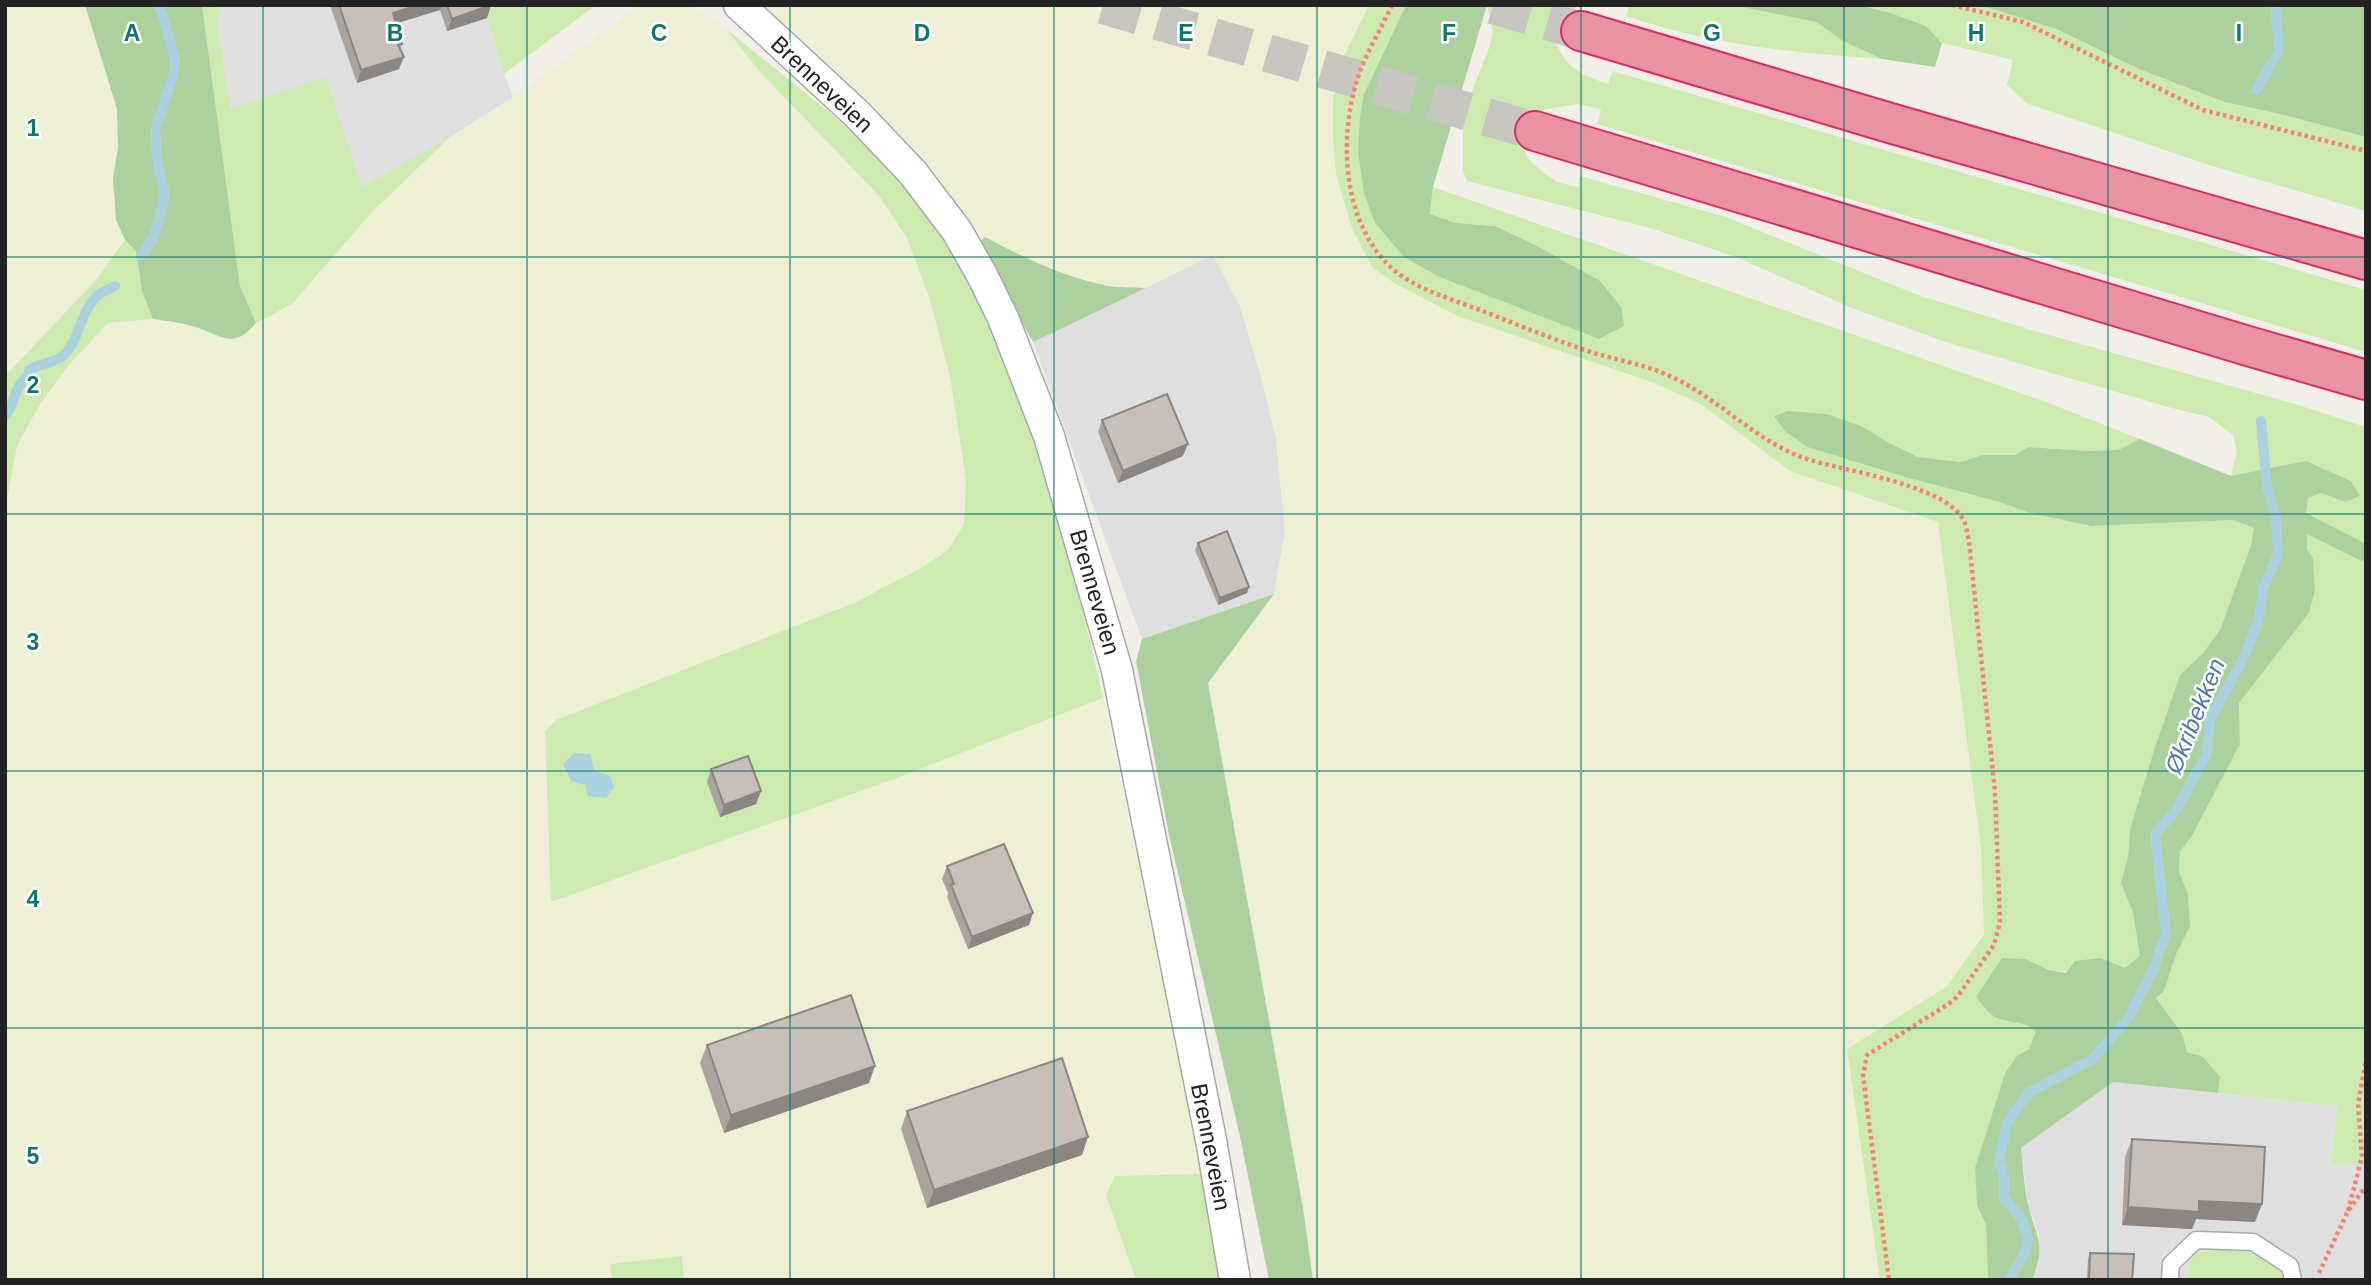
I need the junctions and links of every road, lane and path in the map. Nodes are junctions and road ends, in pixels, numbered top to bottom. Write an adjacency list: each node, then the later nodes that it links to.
1 (739, 5): 14 (street, Brenneveien)
2 (1392, 5): 15 (path)
3 (1952, 5): 6 (path)
4 (1581, 30): 7 (highway)
5 (1535, 131): 8 (highway)
6 (2366, 151)
7 (2366, 260)
8 (2248, 346): 9 (highway); 10 (highway)
9 (2366, 380)
10 (2366, 407)
11 (2366, 1061): 13 (path)
12 (2366, 1186): 13 (path)
13 (2348, 1211): 18 (path)
14 (1236, 1280)
15 (1889, 1280)
16 (2170, 1280): 17 (lane)
17 (2293, 1280)
18 (2316, 1280)

